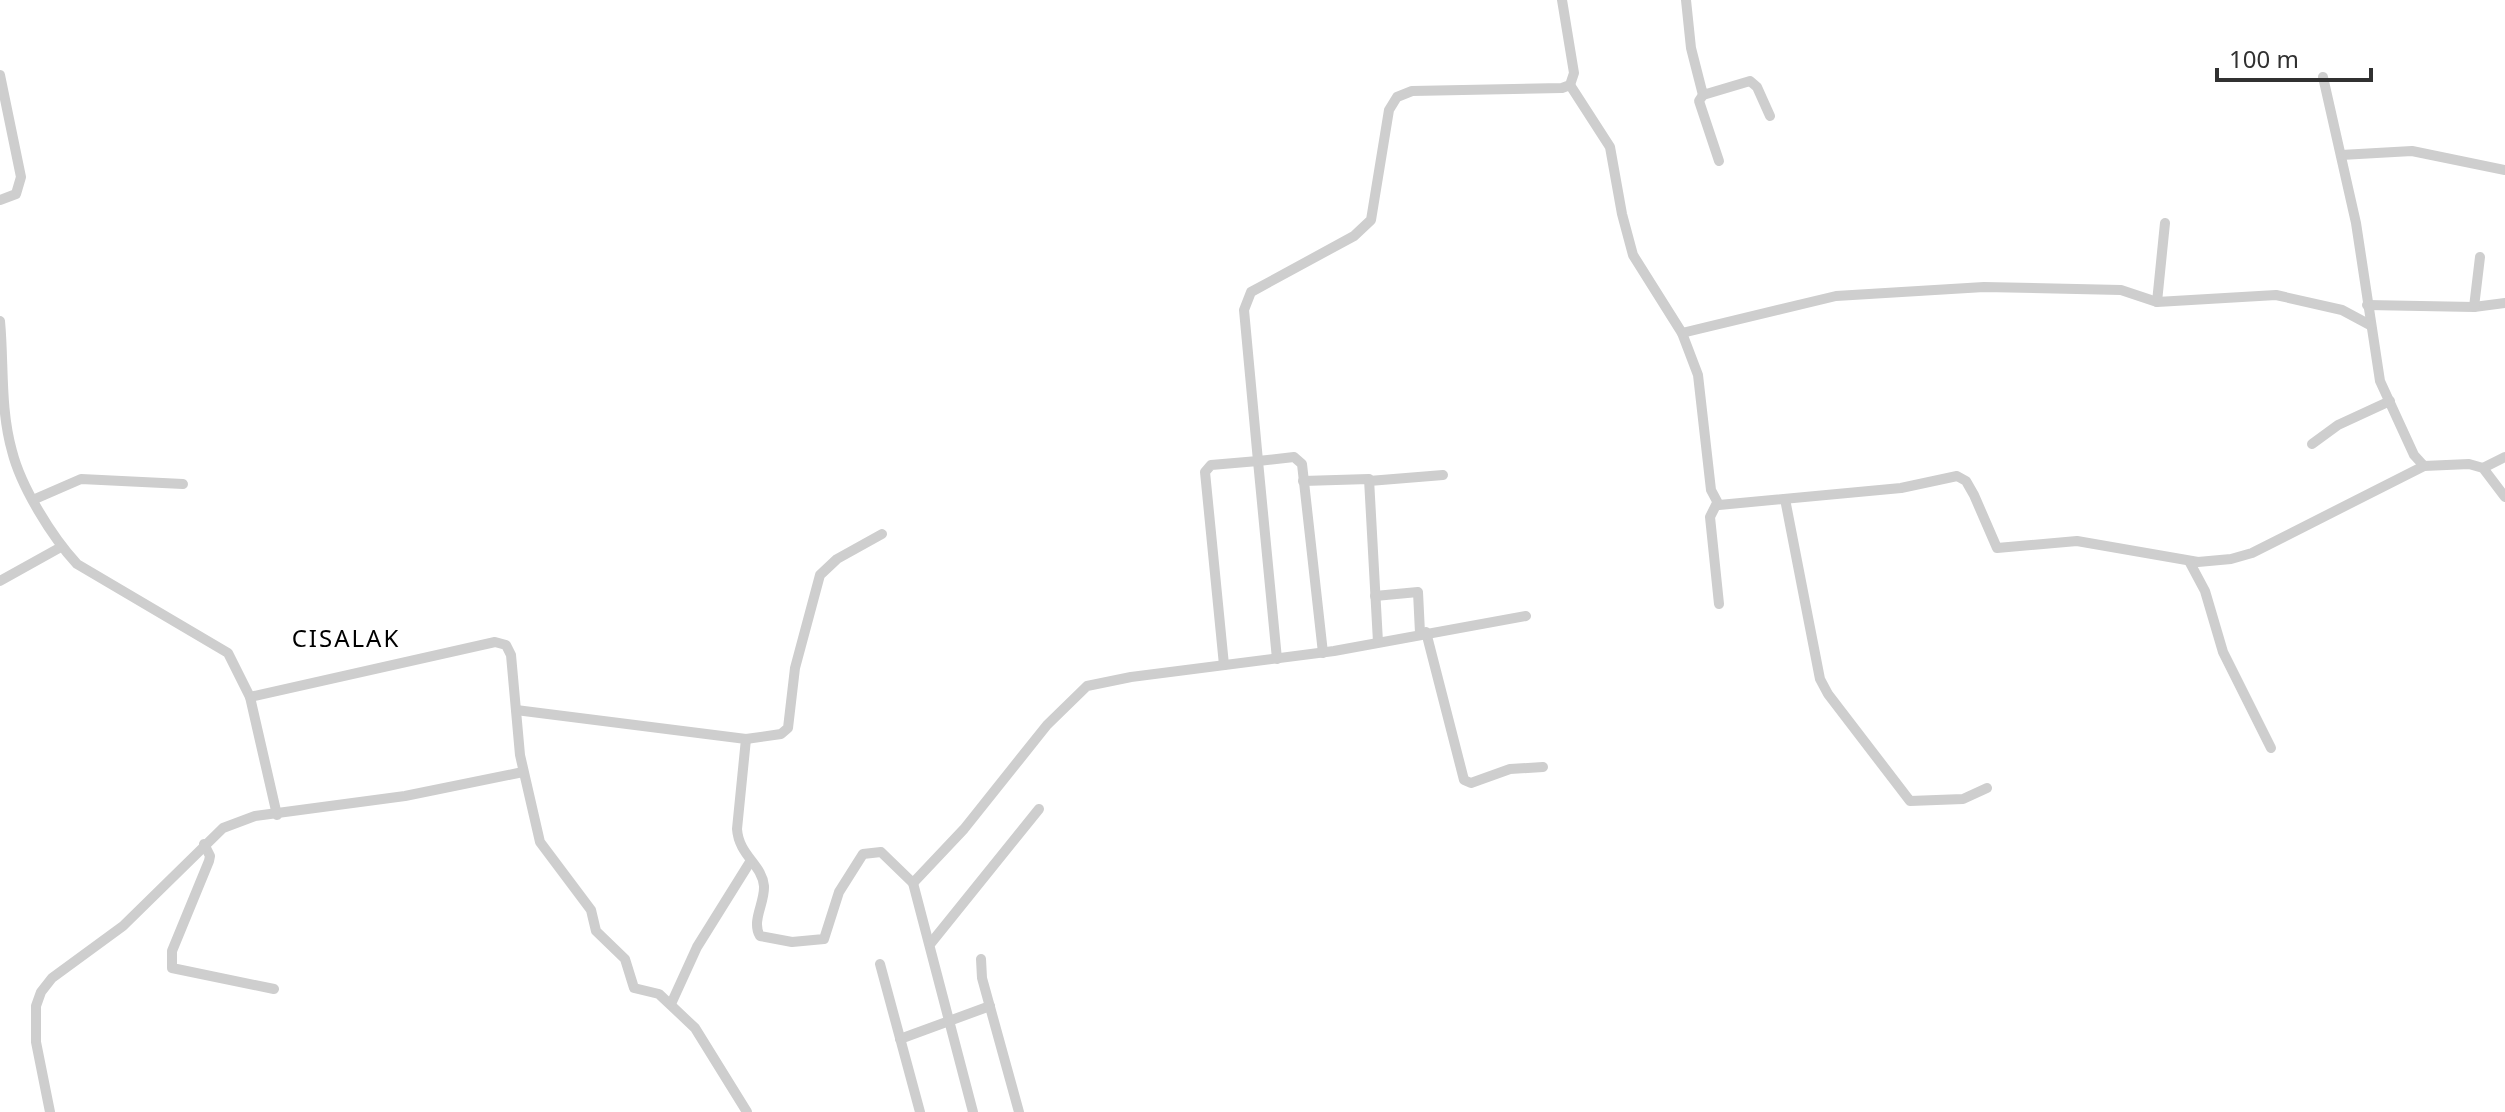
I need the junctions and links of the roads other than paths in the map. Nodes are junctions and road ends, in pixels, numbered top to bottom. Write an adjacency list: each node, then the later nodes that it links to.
1 (1562, 0): 5 (street)
2 (1686, 0): 6 (street)
3 (0, 75): 11 (street)
4 (2323, 77): 8 (street)
5 (1570, 85): 20 (street); 24 (street)
6 (1703, 95): 7 (street); 9 (street)
7 (1770, 116)
8 (2341, 155): 10 (street); 16 (street)
9 (1719, 161)
10 (2505, 170)
11 (0, 200)
12 (2165, 223): 14 (street)
13 (2480, 257): 17 (street)
14 (2157, 302): 19 (street); 20 (street)
15 (2505, 303): 17 (street)
16 (2367, 305): 17 (street); 19 (street)
17 (2474, 307)
18 (0, 321): 32 (street)
19 (2370, 325): 21 (street)
20 (1682, 333): 34 (street)
21 (2390, 401): 22 (street); 25 (street)
22 (2312, 444)
23 (2505, 457): 26 (street)
24 (1258, 461): 28 (street); 45 (street); 46 (street)
25 (2424, 466): 26 (street); 37 (street)
26 (2483, 468): 31 (street)
27 (1443, 475): 29 (street)
28 (1303, 481): 29 (street); 44 (street)
29 (1369, 481): 39 (street)
30 (183, 484): 32 (street)
31 (2505, 497)
32 (35, 499): 36 (street)
33 (1785, 499): 34 (street); 37 (street); 53 (street)
34 (1717, 503): 40 (street)
35 (882, 534): 49 (street)
36 (61, 547): 38 (street); 47 (street)
37 (2189, 561): 50 (street)
38 (0, 581)
39 (1375, 596): 42 (street); 43 (street)
40 (1719, 604)
41 (1526, 616): 42 (street)
42 (1423, 632): 43 (street); 51 (street)
43 (1378, 642): 44 (street)
44 (1323, 653): 45 (street)
45 (1277, 659): 46 (street)
46 (1224, 665): 58 (street)
47 (250, 697): 48 (street); 55 (street)
48 (516, 710): 49 (street); 52 (street)
49 (746, 739): 57 (street)
50 (2271, 748)
51 (1543, 767)
52 (523, 772): 55 (street); 63 (street)
53 (1987, 788)
54 (1039, 809): 59 (street)
55 (277, 815): 56 (street)
56 (204, 844): 62 (street); 67 (street)
57 (750, 862): 58 (street); 63 (street)
58 (913, 883): 59 (street)
59 (931, 943): 65 (street)
60 (981, 959): 64 (street)
61 (880, 964): 66 (street)
62 (274, 989)
63 (671, 1004): 68 (street)
64 (990, 1006): 65 (street); 71 (street)
65 (950, 1021): 66 (street); 70 (street)
66 (900, 1039): 69 (street)
67 (50, 1112)
68 (747, 1112)
69 (920, 1112)
70 (973, 1112)
71 (1019, 1112)

